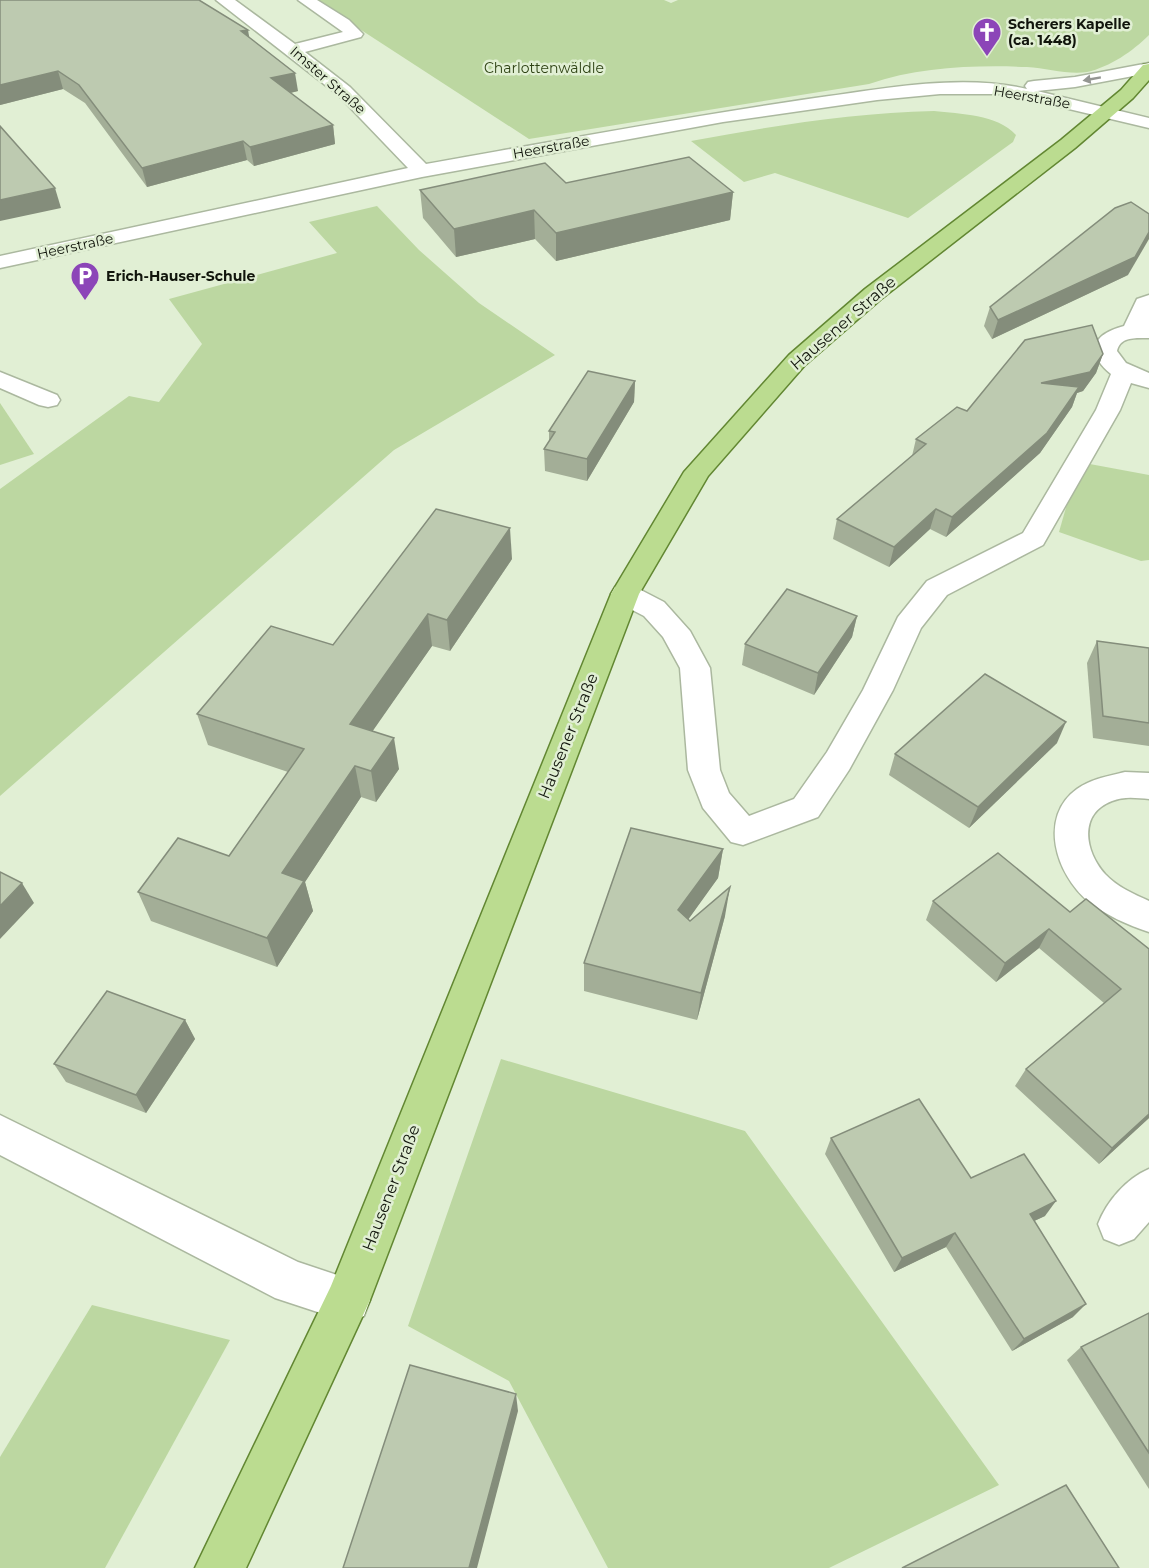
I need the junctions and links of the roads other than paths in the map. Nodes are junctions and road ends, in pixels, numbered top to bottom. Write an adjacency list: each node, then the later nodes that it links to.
1 (224, 0): 3 (street, Imster Straße)
2 (306, 0): 3 (street)
3 (293, 50): 8 (street, Imster Straße)
4 (1149, 68): 5 (street, one-way to 5); 6 (main road, Hausener Straße)
5 (1006, 89): 6 (street, Heerstraße); 8 (street, Heerstraße)
6 (1107, 112): 7 (street, Heerstraße); 15 (main road, Hausener Straße)
7 (1149, 123)
8 (422, 171): 9 (street, Heerstraße)
9 (0, 262)
10 (1149, 302): 11 (street)
11 (1141, 331): 12 (street)
12 (1136, 377): 15 (street)
13 (0, 379): 14 (street)
14 (48, 400)
15 (625, 594): 21 (main road, Hausener Straße)
16 (1149, 786): 17 (street)
17 (1149, 916)
18 (0, 1134): 21 (street)
19 (1149, 1190): 20 (street)
20 (1119, 1224)
21 (348, 1300): 22 (main road, Hausener Straße)
22 (220, 1568)

